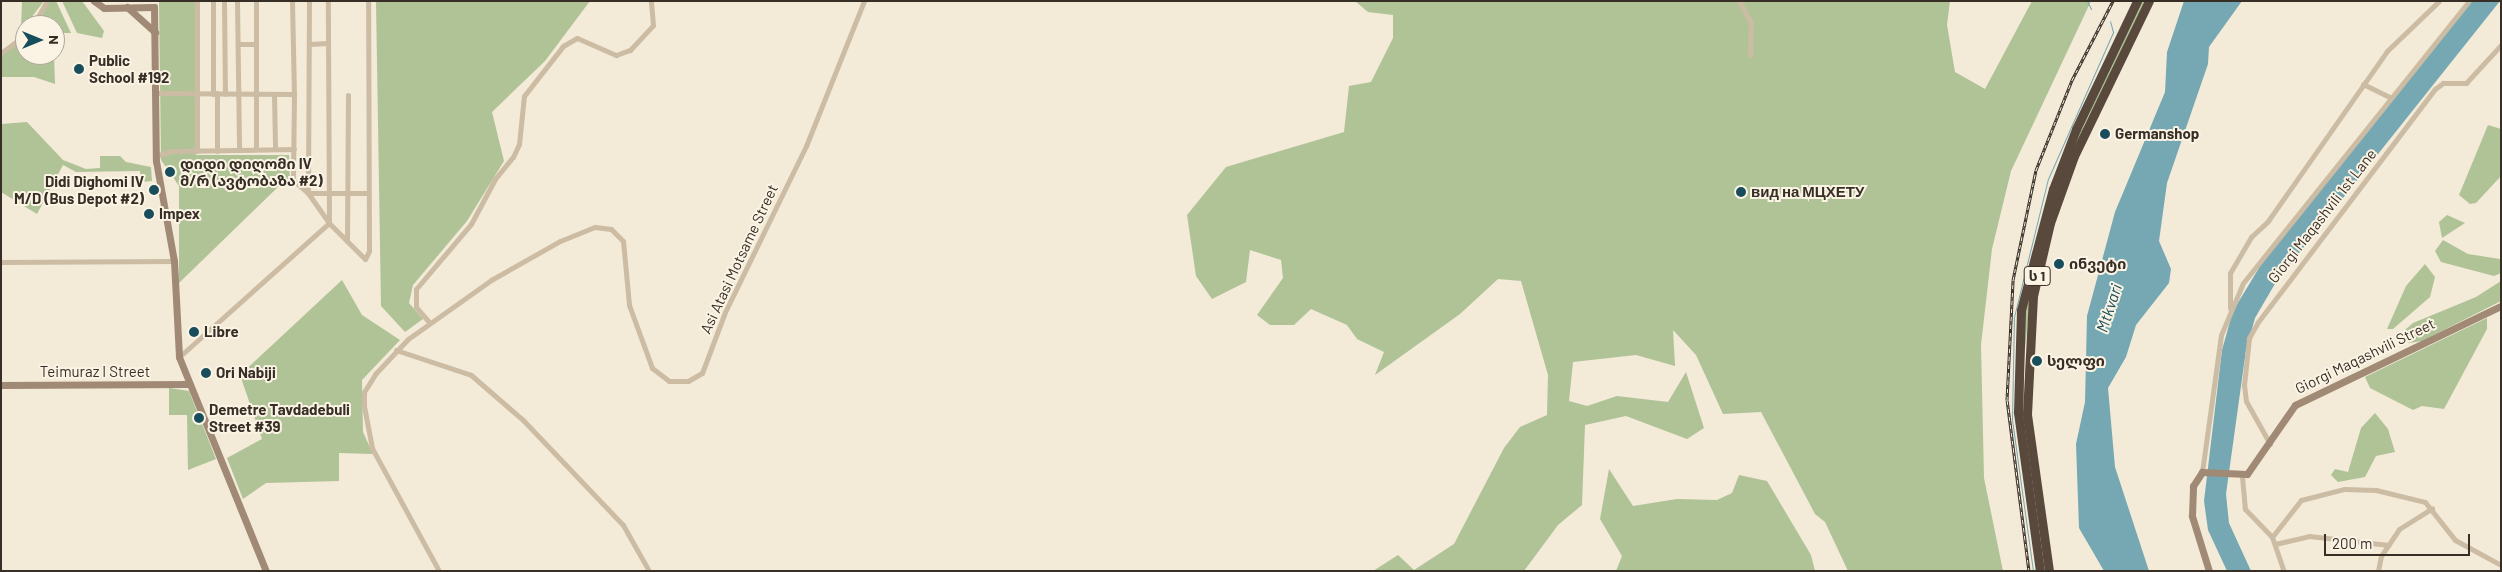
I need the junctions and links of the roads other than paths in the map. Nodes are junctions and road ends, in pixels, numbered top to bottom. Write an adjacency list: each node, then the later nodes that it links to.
1 (47, 1): 22 (street)
2 (94, 1): 21 (street)
3 (197, 1): 35 (street)
4 (213, 1): 36 (street)
5 (224, 1): 37 (street)
6 (237, 1): 27 (street)
7 (256, 1): 28 (street)
8 (292, 1): 41 (street)
9 (309, 1): 29 (street)
10 (328, 1): 26 (street)
11 (368, 1): 51 (street)
12 (651, 1): 61 (street)
13 (864, 1): 61 (street, Asi Atasi Motsame Street)
14 (1739, 1): 32 (street)
15 (2132, 1): 23 (highway)
16 (2137, 1): 23 (highway, ს 1)
17 (2149, 1): 78 (highway, ს 1)
18 (2439, 1): 33 (street)
19 (2469, 1): 43 (street)
20 (154, 4): 21 (street); 24 (street)
21 (127, 8): 24 (street)
22 (39, 15)
23 (2128, 19): 77 (highway, ს 1)
24 (155, 32): 34 (street)
25 (15, 42): 31 (street)
26 (328, 43): 29 (street); 53 (street)
27 (238, 44): 28 (street); 38 (street)
28 (255, 44): 39 (street)
29 (310, 44): 52 (street)
30 (2501, 45): 66 (street, Giorgi Maqashvili 1st Lane)
31 (1, 53)
32 (1750, 55)
33 (2363, 84): 43 (street); 60 (street)
34 (156, 93): 35 (street); 50 (street)
35 (197, 93): 36 (street); 48 (street)
36 (215, 94): 37 (street); 49 (street)
37 (225, 94): 38 (street)
38 (238, 94): 39 (street); 44 (street)
39 (255, 94): 40 (street); 45 (street)
40 (274, 94): 41 (street); 46 (street)
41 (294, 94): 47 (street)
42 (348, 95): 54 (street)
43 (2390, 96): 60 (street)
44 (239, 148): 45 (street); 49 (street)
45 (256, 148): 46 (street)
46 (275, 148): 47 (street)
47 (294, 148): 52 (street)
48 (197, 151): 49 (street); 50 (street)
49 (217, 151)
50 (156, 156): 57 (street)
51 (368, 192): 54 (street); 56 (street)
52 (308, 193): 53 (street); 55 (street)
53 (329, 193): 54 (street); 55 (street)
54 (348, 193): 56 (street)
55 (329, 223): 56 (street); 63 (street)
56 (347, 241)
57 (174, 261): 58 (street); 63 (street)
58 (1, 262)
59 (2501, 306): 66 (street, Giorgi Maqashvili Street)
60 (2230, 308): 67 (street)
61 (429, 322): 62 (street, Asi Atasi Motsame Street)
62 (396, 350): 75 (street, Asi Atasi Motsame Street); 76 (street)
63 (179, 357): 64 (street)
64 (188, 384): 65 (street, Teimuraz I Street); 74 (street)
65 (1, 385)
66 (2270, 444): 68 (street, Giorgi Maqashvili Street)
67 (2204, 471): 68 (street); 79 (street)
68 (2242, 476): 70 (street)
69 (2432, 508): 70 (street); 72 (street); 73 (street)
70 (2272, 537): 71 (street)
71 (2275, 544): 72 (street); 80 (street)
72 (2388, 545): 81 (street)
73 (2500, 564): 82 (street)
74 (266, 571)
75 (439, 571)
76 (649, 571)
77 (2040, 571)
78 (2049, 571)
79 (2210, 571)
80 (2284, 571)
81 (2378, 571)
82 (2498, 571)

